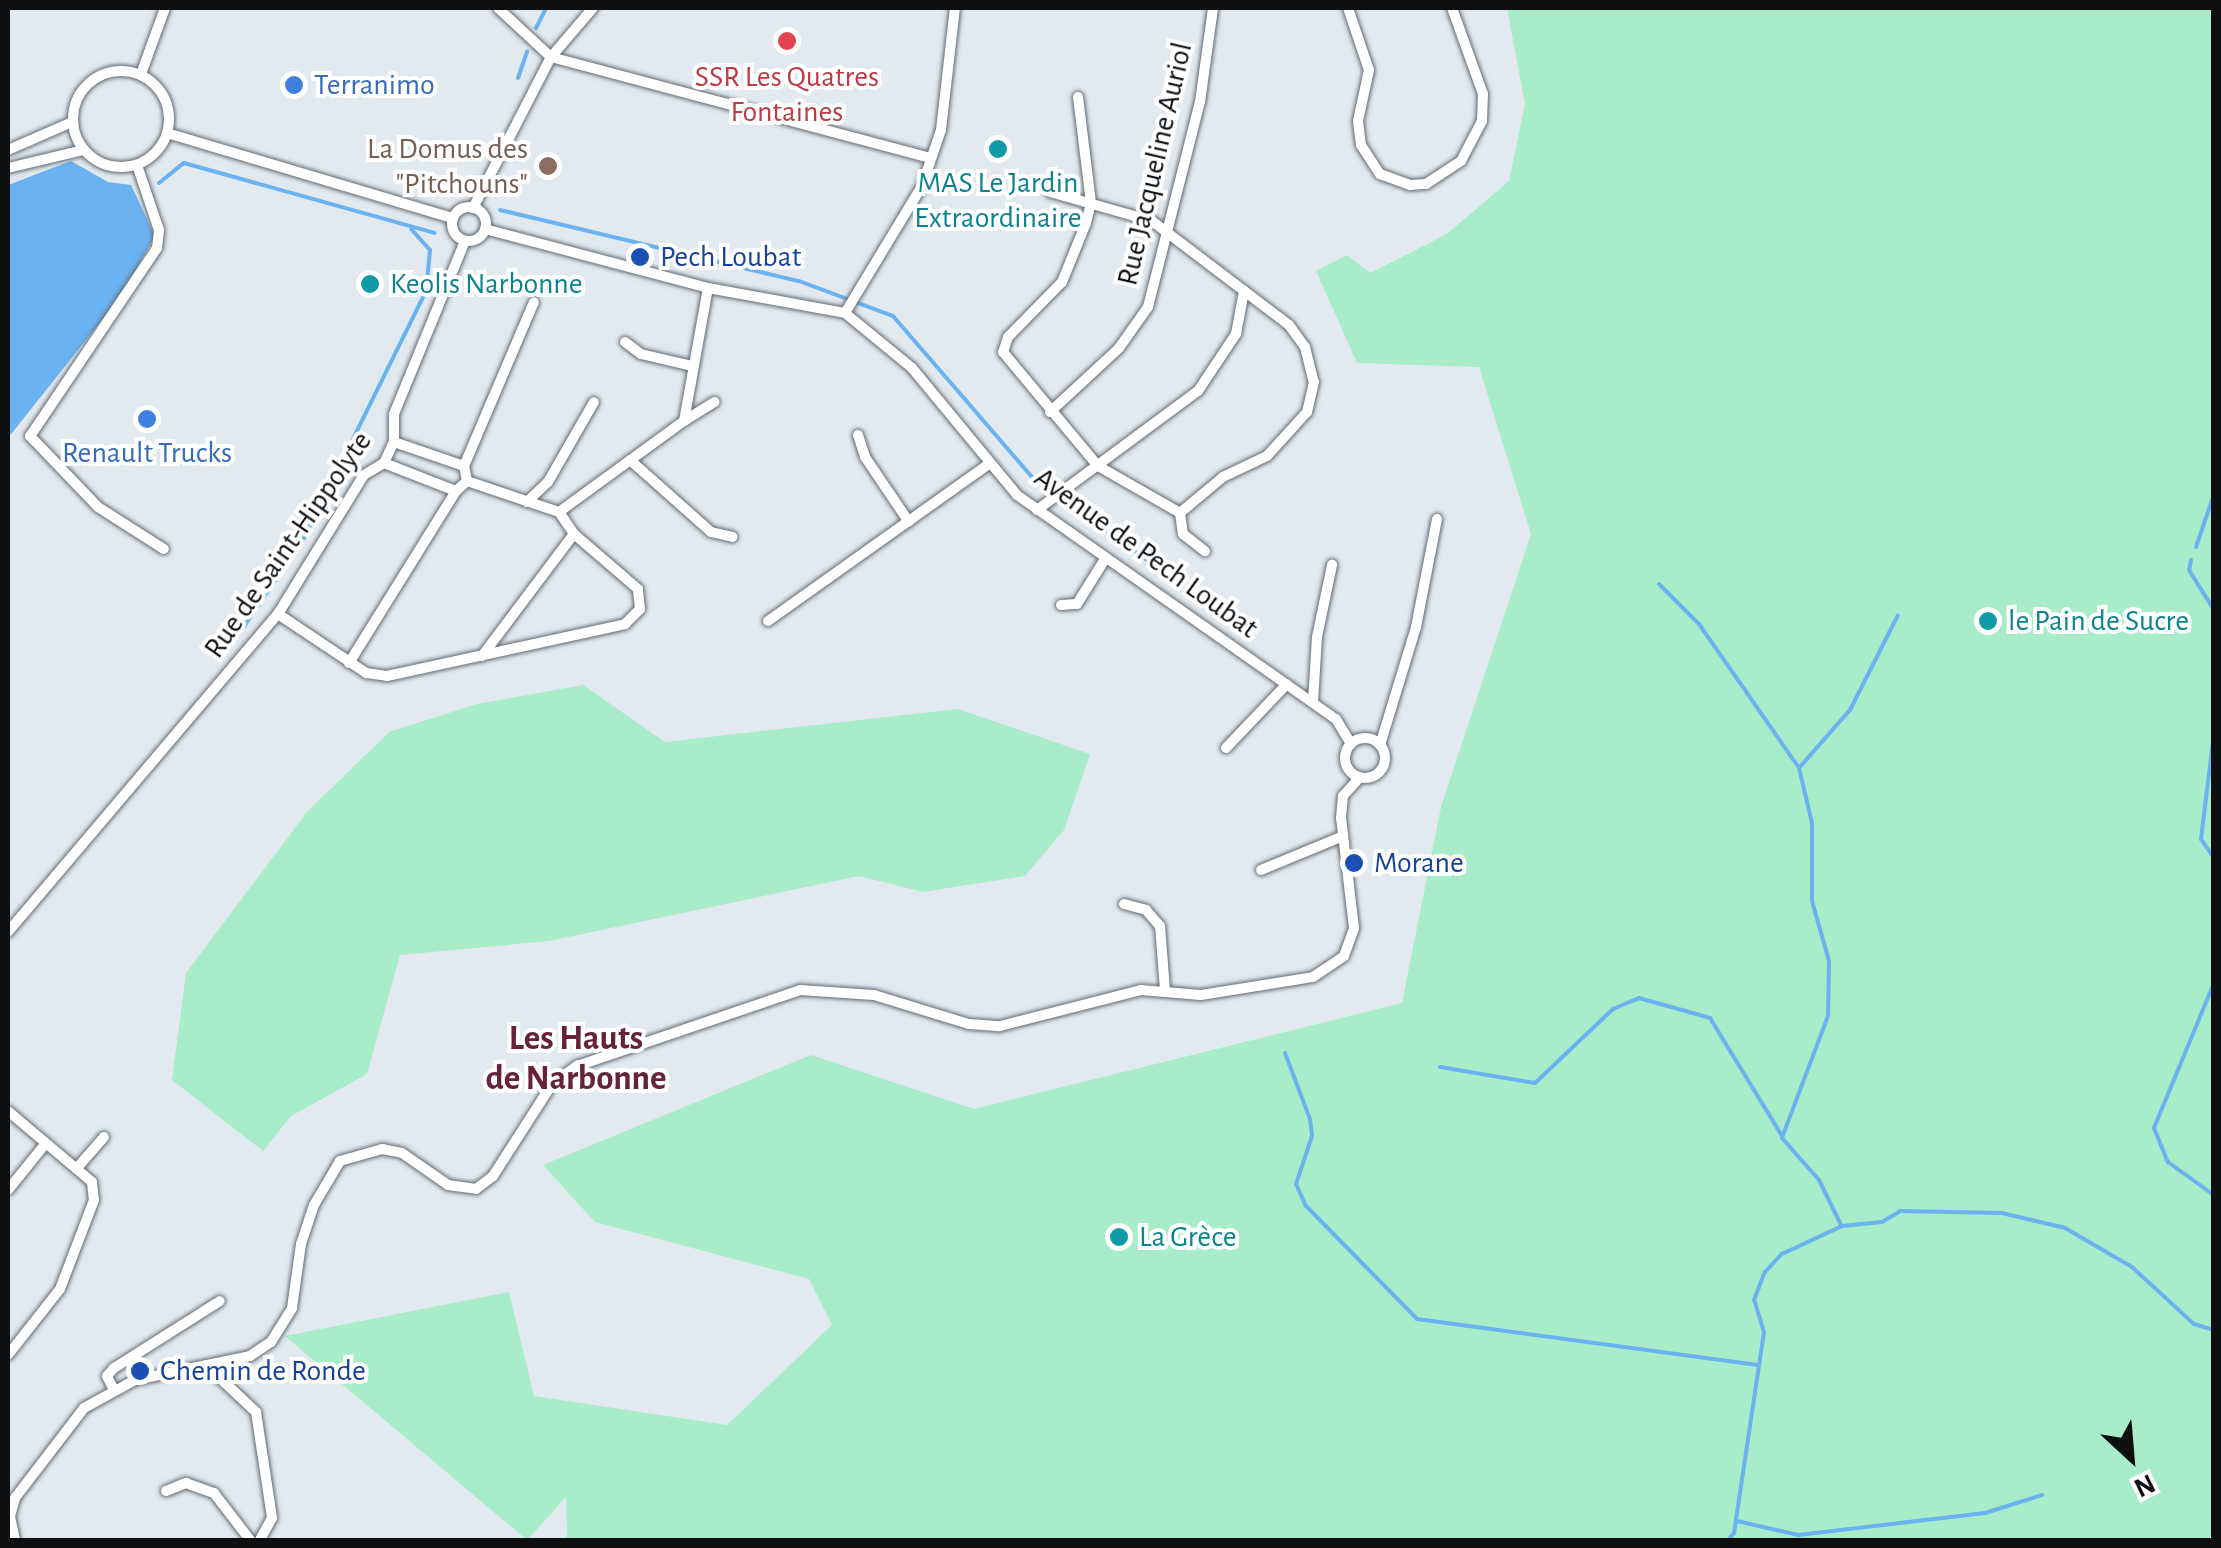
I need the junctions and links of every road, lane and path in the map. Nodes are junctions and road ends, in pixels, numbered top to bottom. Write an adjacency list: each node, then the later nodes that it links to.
1 (165, 8): 9 (street)
2 (498, 8): 8 (street)
3 (593, 8): 8 (street)
4 (955, 8): 15 (street)
5 (1213, 8): 23 (street, Rue Jacqueline Auriol)
6 (1348, 8): 7 (street)
7 (1452, 8)
8 (551, 57): 15 (street); 20 (street)
9 (141, 74): 11 (street); 12 (street)
10 (1078, 98): 19 (street)
11 (72, 122): 13 (street); 14 (street)
12 (167, 133): 16 (street); 21 (street)
13 (8, 150)
14 (82, 150): 16 (street); 17 (street)
15 (930, 158): 28 (street)
16 (137, 164): 52 (street)
17 (8, 168)
18 (1050, 192): 19 (street)
19 (1090, 203): 23 (street); 33 (street)
20 (474, 208): 21 (street); 22 (street)
21 (453, 218): 24 (street)
22 (486, 229): 24 (street); 25 (street, Avenue de Pech Loubat)
23 (1171, 234): 26 (street); 33 (street, Rue Jacqueline Auriol)
24 (465, 241): 36 (street, Rue de Saint-Hippolyte)
25 (708, 288): 28 (street, Avenue de Pech Loubat); 30 (street)
26 (1244, 291): 41 (street); 47 (street)
27 (534, 302): 40 (street)
28 (849, 309): 39 (street, Avenue de Pech Loubat)
29 (625, 342): 30 (street)
30 (692, 366): 34 (street)
31 (594, 402): 44 (street)
32 (714, 402): 34 (street)
33 (1050, 412): 41 (street)
34 (684, 421): 37 (street)
35 (858, 434): 49 (street)
36 (394, 442): 38 (street, Rue de Saint-Hippolyte); 40 (street)
37 (630, 460): 46 (street); 51 (street)
38 (384, 463): 43 (street); 57 (street, Rue de Saint-Hippolyte)
39 (990, 464): 45 (street, Avenue de Pech Loubat); 49 (street)
40 (464, 466): 42 (street)
41 (1098, 466): 45 (street); 47 (street)
42 (467, 482): 43 (street); 44 (street)
43 (456, 491): 60 (street)
44 (528, 502): 46 (street)
45 (1037, 510): 54 (street, Avenue de Pech Loubat)
46 (559, 512): 50 (street)
47 (1180, 513): 53 (street)
48 (1437, 519): 64 (street)
49 (909, 522): 58 (street)
50 (574, 534): 59 (street); 59 (street)
51 (732, 536)
52 (164, 549)
53 (1205, 551)
54 (1106, 559): 56 (street); 61 (street, Avenue de Pech Loubat)
55 (1332, 565): 62 (street)
56 (1061, 605)
57 (278, 614): 60 (street); 70 (street, Rue de Saint-Hippolyte)
58 (768, 621)
59 (482, 656): 60 (street)
60 (349, 663)
61 (1287, 684): 62 (street, Avenue de Pech Loubat); 65 (street)
62 (1313, 702): 63 (street, Avenue de Pech Loubat)
63 (1351, 744): 64 (street); 66 (street)
64 (1380, 744): 66 (street)
65 (1226, 748)
66 (1359, 778): 67 (street)
67 (1341, 837): 68 (street); 71 (street)
68 (1261, 870)
69 (1124, 904): 71 (street)
70 (8, 932)
71 (1165, 990): 79 (street)
72 (8, 1111): 74 (street)
73 (104, 1137): 75 (street)
74 (46, 1144): 75 (street); 76 (street)
75 (77, 1168): 78 (street)
76 (8, 1190)
77 (220, 1302): 80 (street)
78 (8, 1354)
79 (206, 1364): 80 (street); 84 (street)
80 (113, 1388): 82 (street)
81 (166, 1491): 83 (street)
82 (15, 1540)
83 (250, 1540)
84 (260, 1540)

